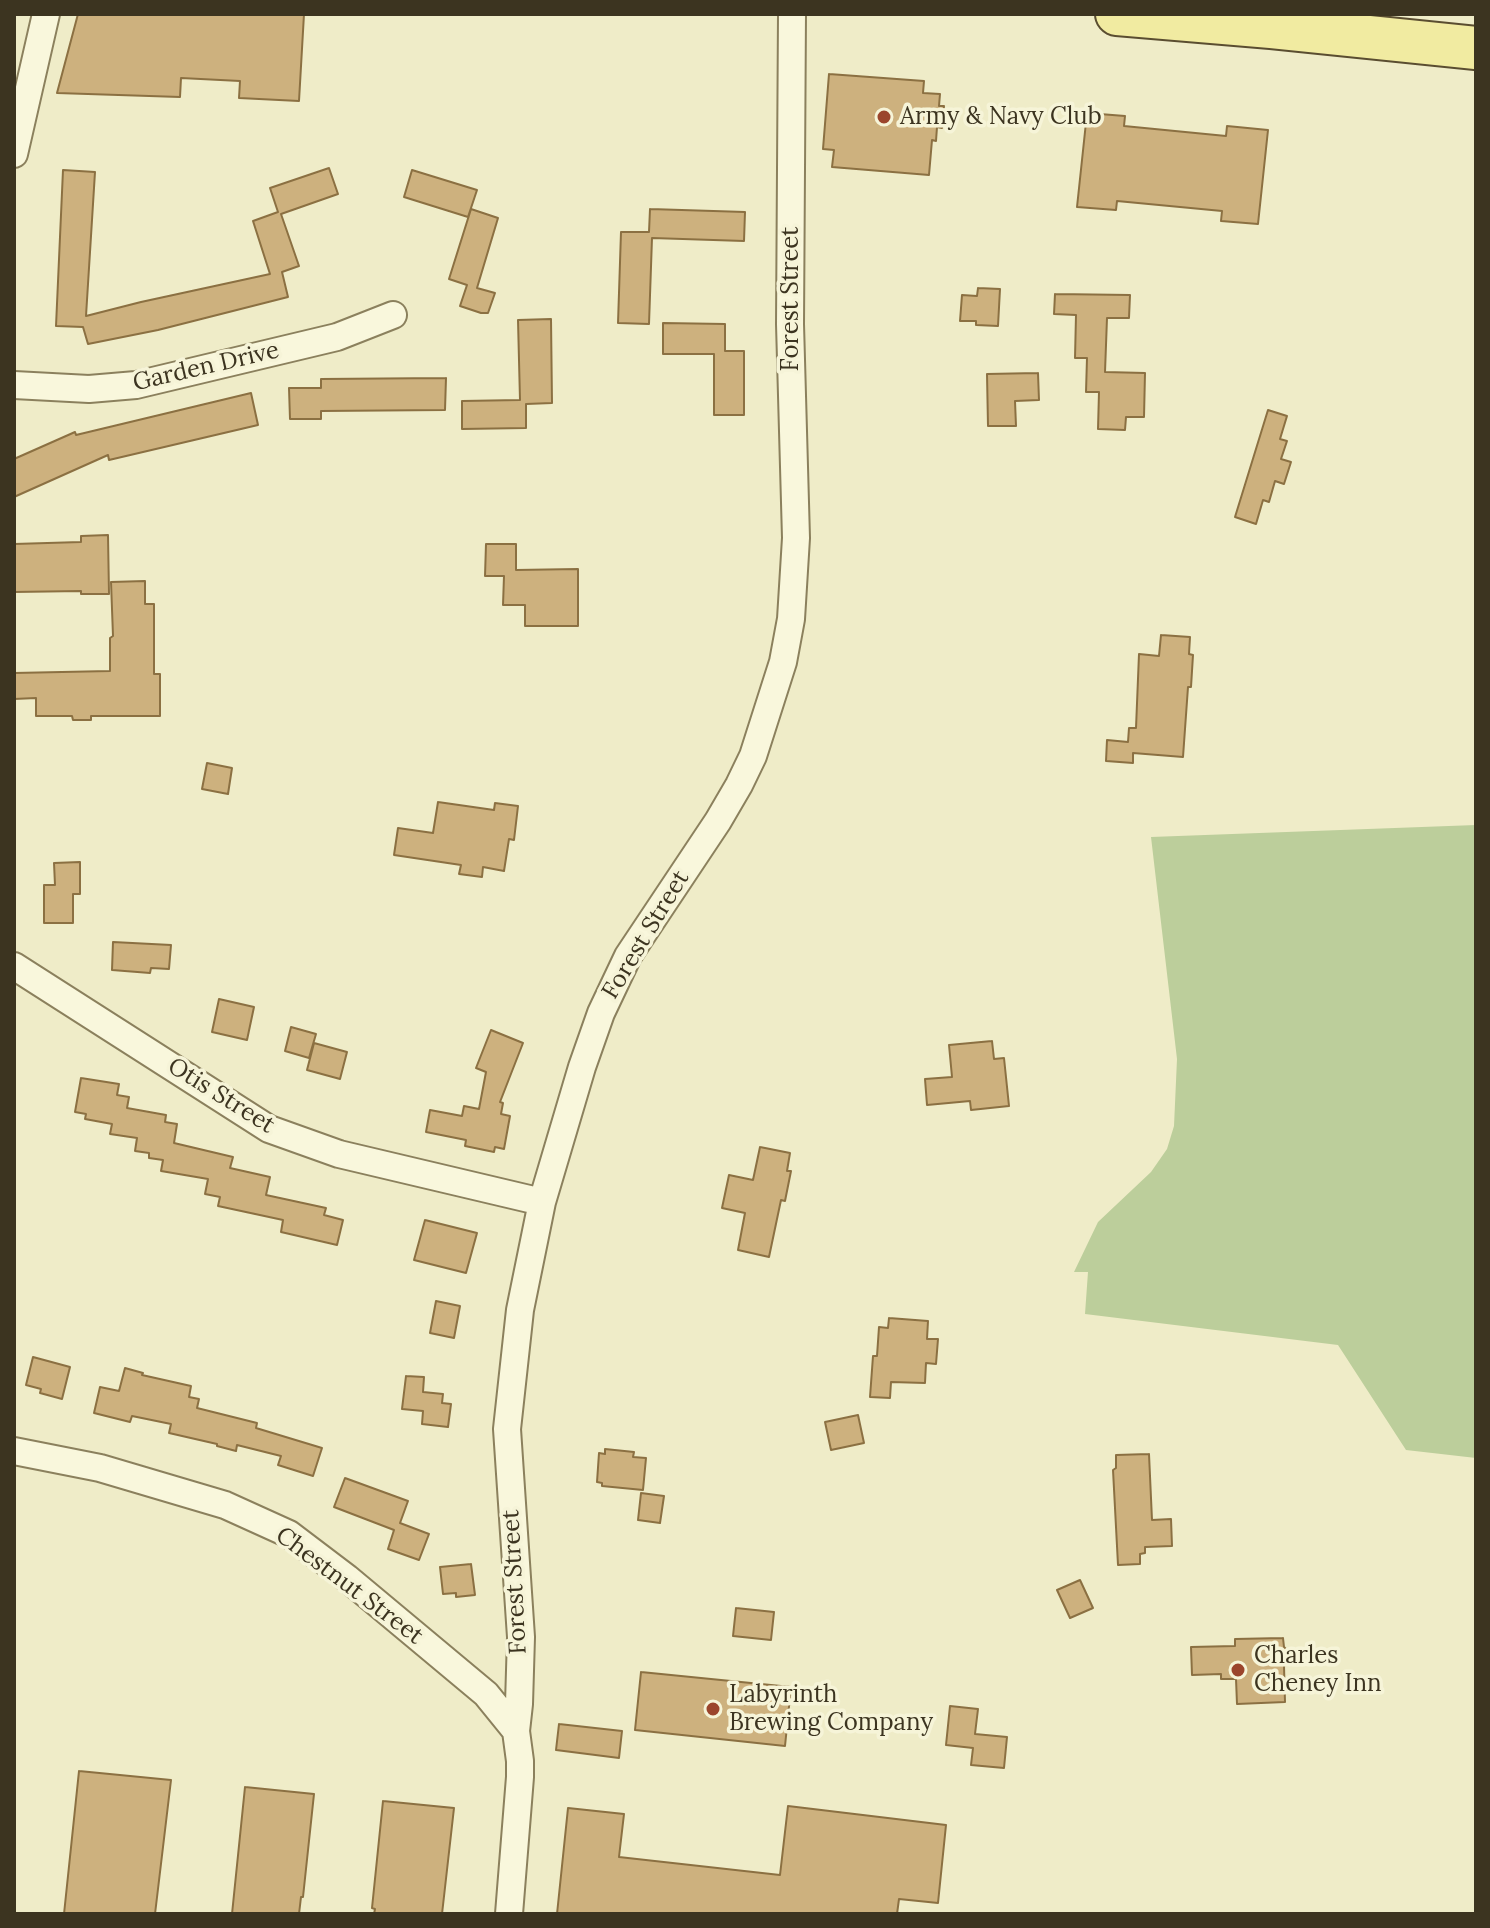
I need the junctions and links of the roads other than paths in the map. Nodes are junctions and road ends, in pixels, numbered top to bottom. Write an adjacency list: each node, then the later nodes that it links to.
1 (46, 14): 6 (street)
2 (792, 14): 10 (street, Forest Street)
3 (1117, 14): 4 (main road)
4 (1218, 18): 5 (main road)
5 (1476, 48)
6 (14, 154)
7 (393, 315): 8 (street, Garden Drive)
8 (14, 385)
9 (14, 966): 10 (street, Otis Street)
10 (542, 1202): 12 (street, Forest Street)
11 (14, 1451): 12 (street, Chestnut Street)
12 (516, 1731): 13 (street, Forest Street)
13 (509, 1914)

